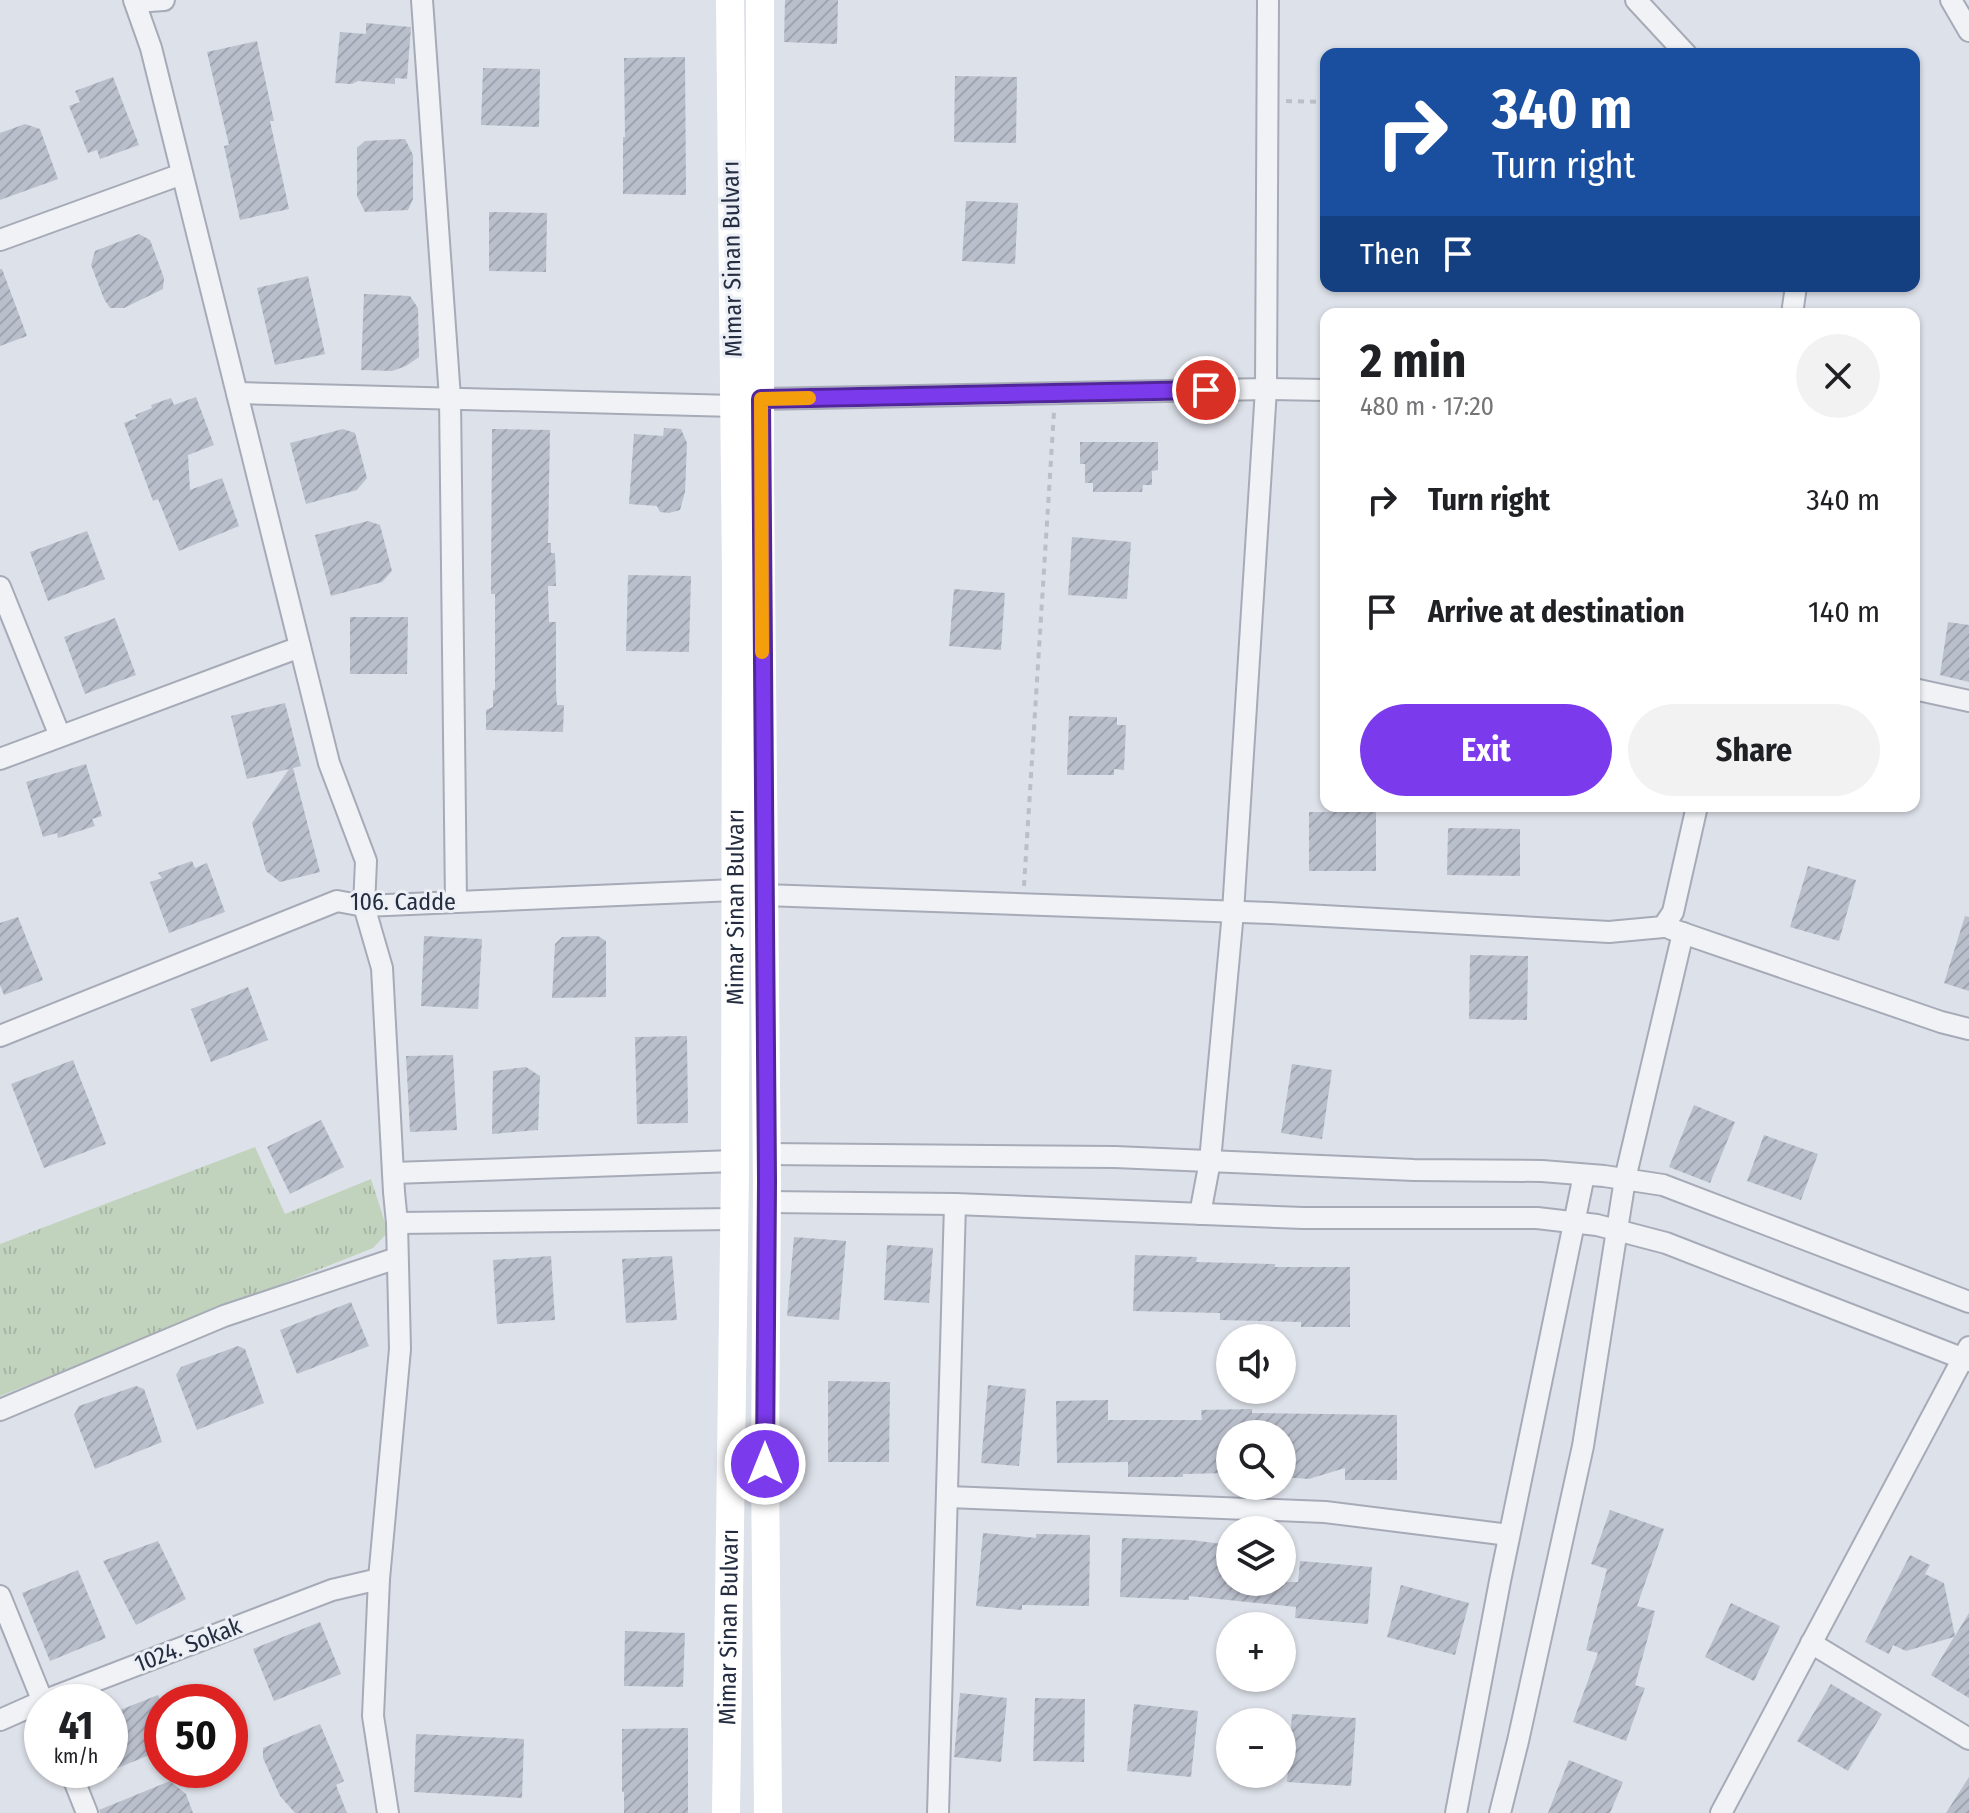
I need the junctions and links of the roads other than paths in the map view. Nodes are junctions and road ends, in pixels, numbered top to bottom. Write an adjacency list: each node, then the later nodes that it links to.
1 (164, 0): 8 (street)
2 (422, 0): 16 (street)
3 (730, 0): 17 (main road, Mimar Sinan Bulvarı)
4 (760, 0): 17 (main road, Mimar Sinan Bulvarı)
5 (1268, 0): 13 (street)
6 (1636, 0): 10 (street)
7 (1951, 0): 9 (street)
8 (134, 1): 11 (street)
9 (1969, 31)
10 (1680, 48)
11 (182, 174): 12 (street); 15 (street)
12 (0, 240)
13 (1266, 389): 14 (street); 17 (street); 29 (street)
14 (1320, 390)
15 (237, 393): 16 (street); 19 (street)
16 (450, 398): 17 (street); 27 (street)
17 (747, 403): 25 (main road, Mimar Sinan Bulvarı); 26 (main road, Mimar Sinan Bulvarı)
18 (0, 587): 22 (street)
19 (300, 647): 22 (street); 28 (street)
20 (1920, 690): 21 (street)
21 (1969, 701)
22 (60, 736): 23 (street)
23 (0, 759)
24 (1696, 812): 30 (street)
25 (735, 890): 27 (street, 106. Cadde); 34 (main road, Mimar Sinan Bulvarı)
26 (764, 895): 29 (street); 33 (main road, Mimar Sinan Bulvarı)
27 (456, 902): 28 (street, 106. Cadde)
28 (364, 906): 32 (street, 106. Cadde); 36 (street)
29 (1233, 912): 30 (street); 35 (street)
30 (1673, 930): 31 (street); 38 (street)
31 (1969, 1029)
32 (0, 1036)
33 (766, 1154): 35 (street); 39 (main road, Mimar Sinan Bulvarı)
34 (734, 1161): 36 (street); 42 (main road, Mimar Sinan Bulvarı)
35 (1210, 1161): 37 (street); 41 (street)
36 (393, 1173): 44 (street)
37 (1584, 1175): 38 (street); 43 (street)
38 (1625, 1179): 45 (street); 47 (street)
39 (767, 1202): 40 (street); 64 (main road, Mimar Sinan Bulvarı)
40 (955, 1204): 41 (street); 50 (street)
41 (1200, 1214): 43 (street)
42 (734, 1219): 44 (street); 63 (main road, Mimar Sinan Bulvarı)
43 (1574, 1222): 45 (street); 51 (street)
44 (397, 1223): 46 (street)
45 (1618, 1230): 48 (street); 67 (street)
46 (397, 1258): 49 (street); 52 (street)
47 (1969, 1302)
48 (1967, 1355): 54 (street)
49 (0, 1410)
50 (948, 1497): 51 (street); 65 (street)
51 (1509, 1535): 66 (street)
52 (379, 1579): 56 (street, 1024. Sokak); 62 (street)
53 (0, 1596): 55 (street)
54 (1811, 1643): 59 (street); 68 (street)
55 (36, 1684)
56 (89, 1684)
57 (24, 1710): 58 (street, 1024. Sokak)
58 (0, 1720)
59 (1969, 1739)
60 (77, 1788): 61 (street)
61 (87, 1813)
62 (388, 1813)
63 (726, 1813)
64 (768, 1813)
65 (938, 1813)
66 (1456, 1813)
67 (1500, 1813)
68 (1721, 1813)

